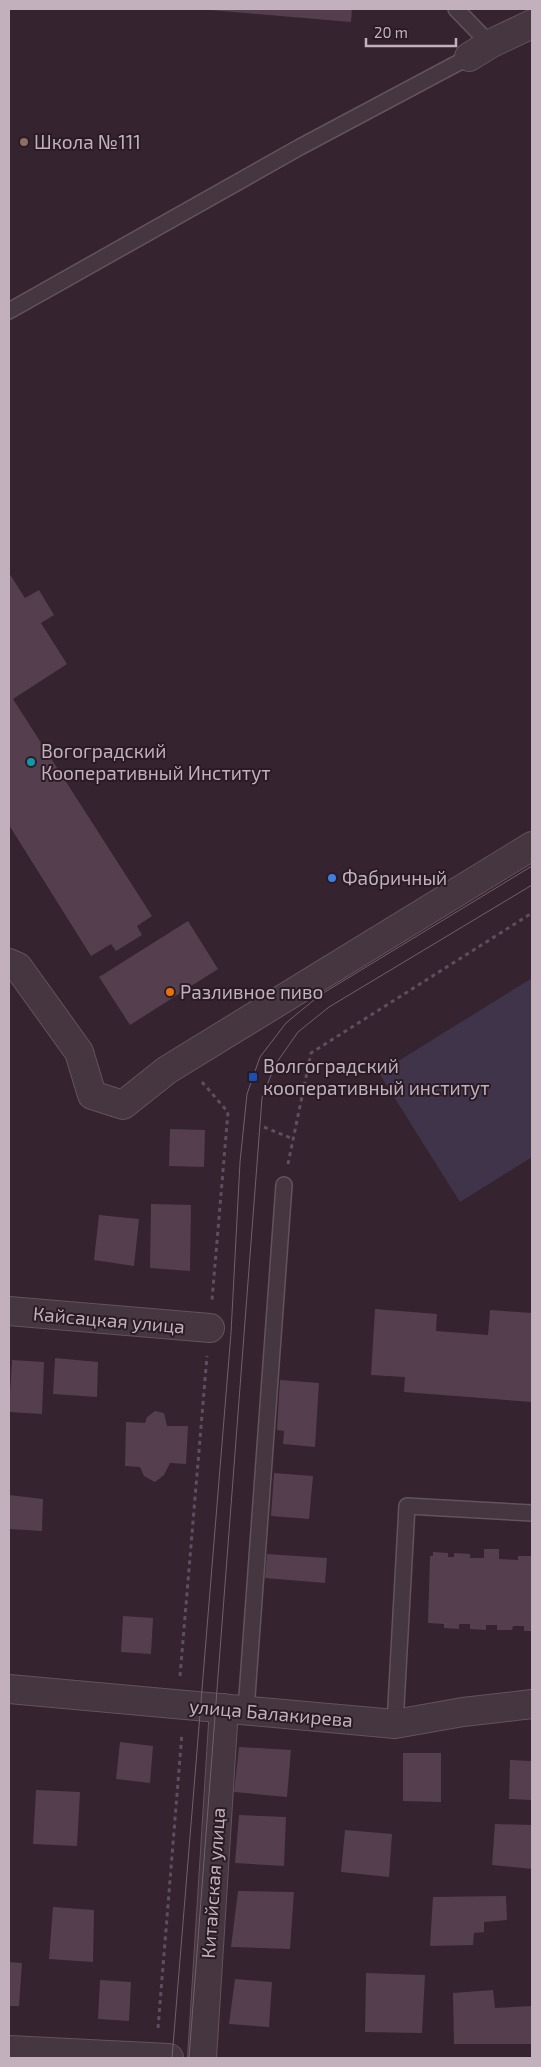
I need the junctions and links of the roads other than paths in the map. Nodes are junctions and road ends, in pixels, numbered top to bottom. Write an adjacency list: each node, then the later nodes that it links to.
1 (456, 9): 3 (lane)
2 (532, 24): 3 (street)
3 (479, 51): 4 (lane)
4 (9, 311)
5 (532, 846): 6 (street)
6 (9, 963)
7 (284, 1185): 13 (lane)
8 (9, 1311): 9 (street, Кайсацкая улица)
9 (210, 1328)
10 (532, 1513): 14 (lane)
11 (9, 1689): 13 (street, улица Балакирева)
12 (532, 1704): 14 (street, улица Балакирева)
13 (235, 1709): 14 (street, улица Балакирева); 18 (street, Китайская улица)
14 (395, 1724)
15 (9, 2050): 16 (street)
16 (156, 2058): 17 (street)
17 (169, 2058)
18 (202, 2058)

